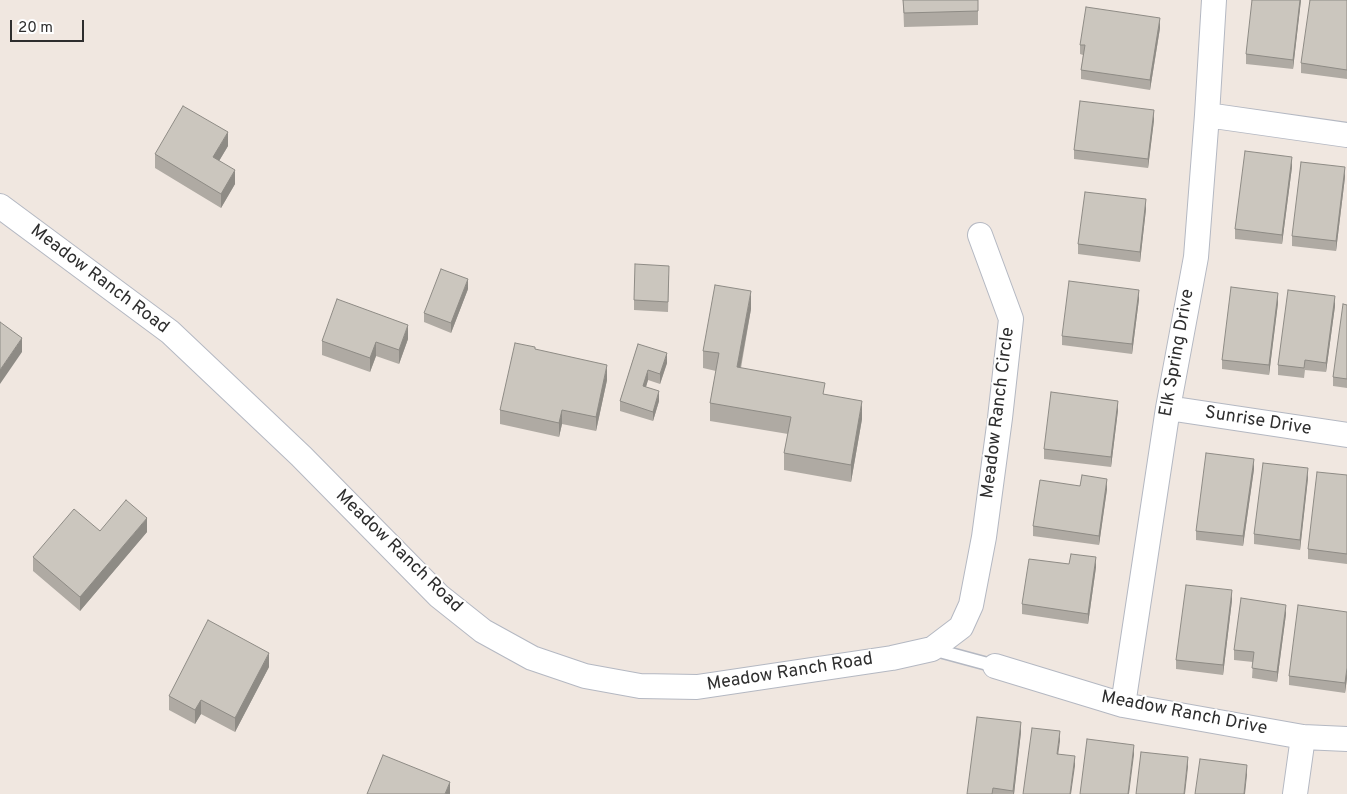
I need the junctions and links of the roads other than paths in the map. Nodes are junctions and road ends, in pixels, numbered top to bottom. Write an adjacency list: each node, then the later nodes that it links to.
1 (1214, 0): 2 (street, Elk Spring Drive)
2 (1207, 115): 3 (street); 6 (street, Elk Spring Drive)
3 (1347, 135)
4 (0, 206): 9 (street, Meadow Ranch Road)
5 (980, 235): 8 (street, Meadow Ranch Circle)
6 (1168, 408): 7 (street, Sunrise Drive); 11 (street, Elk Spring Drive)
7 (1347, 435)
8 (984, 537): 9 (street, Meadow Ranch Road)
9 (932, 649): 10 (lane)
10 (995, 666): 11 (street, Meadow Ranch Drive)
11 (1123, 705): 12 (street, Meadow Ranch Drive)
12 (1303, 737): 13 (street, Meadow Ranch Drive); 14 (street)
13 (1347, 739)
14 (1295, 794)

